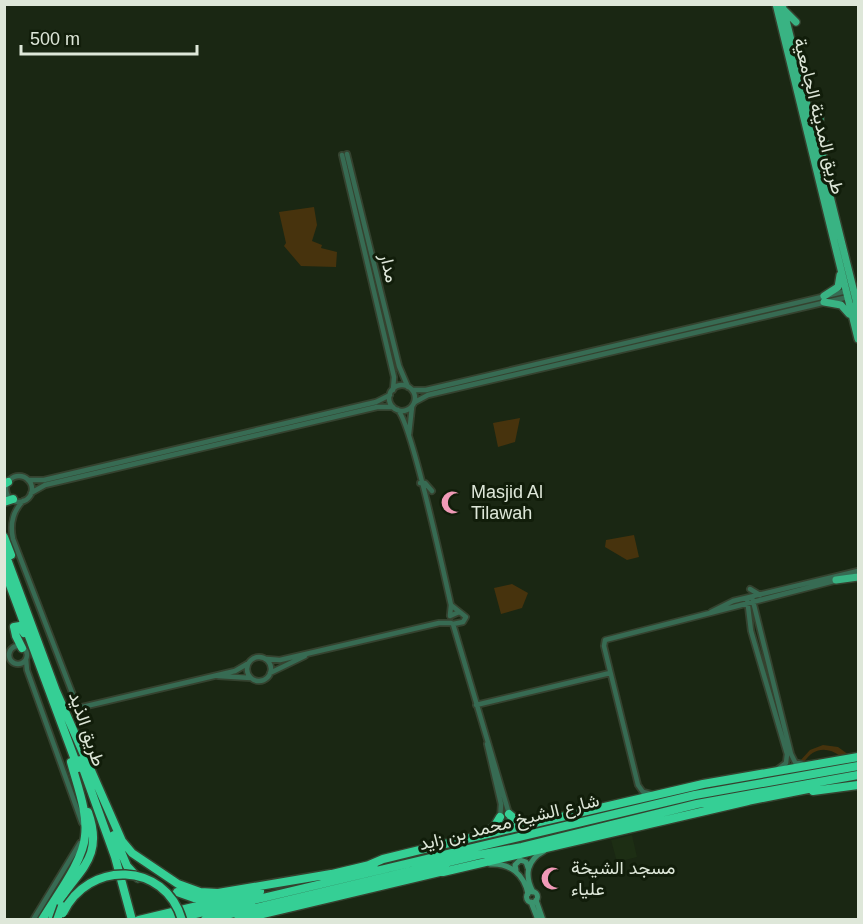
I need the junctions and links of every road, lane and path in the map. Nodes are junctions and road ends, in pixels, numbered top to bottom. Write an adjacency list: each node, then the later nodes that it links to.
1 (780, 6): 2 (main road); 3 (main road, طريق المدينة الجامعية); 7 (main road, طريق المدينة الجامعية)
2 (796, 22)
3 (806, 103): 4 (main road); 6 (main road, طريق المدينة الجامعية)
4 (820, 119)
5 (826, 144): 6 (main road)
6 (822, 165): 9 (main road, طريق المدينة الجامعية)
7 (836, 248): 8 (main road, طريق المدينة الجامعية); 11 (main road)
8 (841, 269): 11 (main road, طريق المدينة الجامعية); 12 (main road)
9 (850, 274): 10 (main road); 11 (main road, طريق المدينة الجامعية)
10 (858, 280)
11 (853, 292): 12 (street); 13 (main road, طريق المدينة الجامعية); 14 (main road)
12 (824, 299): 14 (main road); 16 (street); 18 (street)
13 (858, 308)
14 (856, 320): 15 (main road)
15 (858, 339)
16 (410, 388): 17 (street); 17 (street, مدار); 18 (street)
17 (392, 392): 19 (street); 21 (street)
18 (413, 404): 19 (street); 20 (street)
19 (395, 408): 20 (street); 25 (street)
20 (412, 449): 23 (street)
21 (28, 480): 22 (street); 25 (street)
22 (6, 483): 26 (street)
23 (420, 483): 24 (street); 39 (street)
24 (432, 491)
25 (31, 493): 27 (street)
26 (10, 500): 27 (street); 28 (street)
27 (23, 501): 28 (street)
28 (16, 509): 62 (street)
29 (4, 537): 46 (highway)
30 (4, 551): 46 (highway, طريق الذيد)
31 (4, 568): 35 (highway, طريق الذيد)
32 (858, 574): 33 (main road); 34 (street); 36 (street)
33 (836, 580): 34 (street)
34 (824, 585): 36 (street)
35 (13, 592): 51 (highway); 52 (highway, طريق الذيد)
36 (761, 598): 37 (street); 38 (street); 42 (street)
37 (739, 600): 38 (street); 43 (street)
38 (749, 600): 40 (street); 42 (street); 44 (street)
39 (451, 605): 41 (street); 45 (street)
40 (736, 605): 43 (street); 44 (street)
41 (459, 612): 45 (street); 47 (street)
42 (755, 612): 69 (street)
43 (709, 614): 61 (street)
44 (748, 614): 68 (street)
45 (450, 616): 48 (street); 49 (street)
46 (30, 621): 64 (highway, طريق الذيد)
47 (462, 622): 49 (street); 50 (street)
48 (439, 623): 49 (street); 53 (street)
49 (452, 624): 50 (street)
50 (458, 637): 65 (street)
51 (15, 649): 52 (highway); 54 (street); 55 (street); 57 (street)
52 (35, 654): 64 (highway, طريق الذيد)
53 (307, 654): 56 (street); 60 (street)
54 (4, 658): 57 (street)
55 (27, 659): 57 (street); 59 (street)
56 (267, 659): 58 (street); 60 (street)
57 (15, 663): 59 (street)
58 (247, 664): 62 (street); 63 (street)
59 (28, 673): 97 (street)
60 (270, 674): 63 (street)
61 (610, 674): 65 (street); 77 (street)
62 (216, 676): 63 (street)
63 (250, 678)
64 (53, 693): 72 (highway); 75 (highway); 100 (highway, طريق الذيد); 101 (highway, طريق الذيد)
65 (476, 705): 66 (street)
66 (487, 744): 82 (street); 82 (street)
67 (858, 757): 70 (highway)
68 (787, 760): 69 (street); 73 (street)
69 (793, 760): 70 (street)
70 (831, 762): 73 (highway)
71 (857, 766): 84 (highway, شارع الشيخ محمد بن زايد)
72 (89, 769): 91 (highway); 104 (highway)
73 (766, 772): 78 (highway)
74 (858, 774): 81 (highway, شارع الشيخ محمد بن زايد)
75 (75, 777): 98 (highway); 99 (highway, bridge)
76 (858, 782): 79 (highway)
77 (638, 785): 78 (street); 80 (street)
78 (674, 791): 80 (highway)
79 (748, 801): 81 (highway); 86 (highway)
80 (625, 803): 83 (highway)
81 (659, 813): 85 (highway, شارع الشيخ محمد بن زايد)
82 (504, 816): 83 (highway); 84 (highway)
83 (553, 820): 84 (highway)
84 (476, 842): 91 (highway); 103 (highway, شارع الشيخ محمد بن زايد)
85 (522, 847): 90 (highway); 106 (highway, شارع الشيخ محمد بن زايد)
86 (547, 849): 87 (highway); 88 (main road)
87 (483, 865): 89 (main road); 90 (highway)
88 (528, 868): 89 (main road); 93 (main road)
89 (516, 871): 93 (main road)
90 (443, 872): 94 (highway)
91 (332, 874): 92 (highway)
92 (255, 892): 96 (highway, bridge); 102 (highway)
93 (530, 893): 95 (main road); 95 (main road)
94 (339, 896): 107 (highway); 108 (highway)
95 (534, 901): 109 (main road)
96 (60, 917): 105 (highway, bridge)
97 (33, 920)
98 (42, 920)
99 (52, 920)
100 (127, 920)
101 (132, 920)
102 (139, 920)
103 (170, 920)
104 (177, 920)
105 (182, 920)
106 (205, 920)
107 (238, 920)
108 (261, 920)
109 (540, 920)

